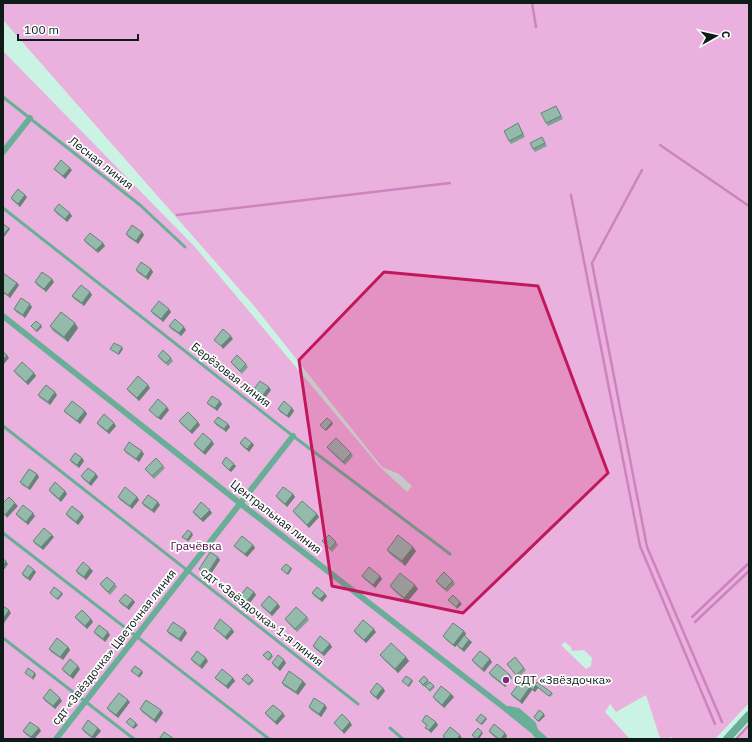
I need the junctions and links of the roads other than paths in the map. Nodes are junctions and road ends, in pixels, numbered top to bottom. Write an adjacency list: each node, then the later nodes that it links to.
1 (3, 97): 2 (lane, Лесная линия)
2 (30, 118): 3 (street); 5 (lane, Лесная линия)
3 (3, 152)
4 (3, 208): 8 (lane, Берёзовая линия)
5 (185, 247)
6 (3, 316): 9 (street, Центральная линия)
7 (3, 426): 12 (lane, сдт «Звёздочка» 1-я линия)
8 (293, 436): 9 (street, сдт «Звёздочка» Цветочная линия); 11 (lane, Берёзовая линия)
9 (240, 504): 12 (street, сдт «Звёздочка» Цветочная линия); 19 (street, Центральная линия)
10 (3, 532): 13 (lane)
11 (450, 554)
12 (188, 571): 13 (street, сдт «Звёздочка» Цветочная линия); 16 (lane, сдт «Звёздочка» 1-я линия)
13 (136, 637): 15 (street, сдт «Звёздочка» Цветочная линия); 22 (lane)
14 (3, 638): 15 (lane)
15 (86, 701): 20 (street, сдт «Звёздочка» Цветочная линия); 21 (lane)
16 (358, 704)
17 (749, 715): 24 (street)
18 (390, 728): 23 (lane)
19 (538, 738)
20 (56, 739)
21 (134, 739)
22 (269, 739)
23 (404, 739)
24 (727, 739)

